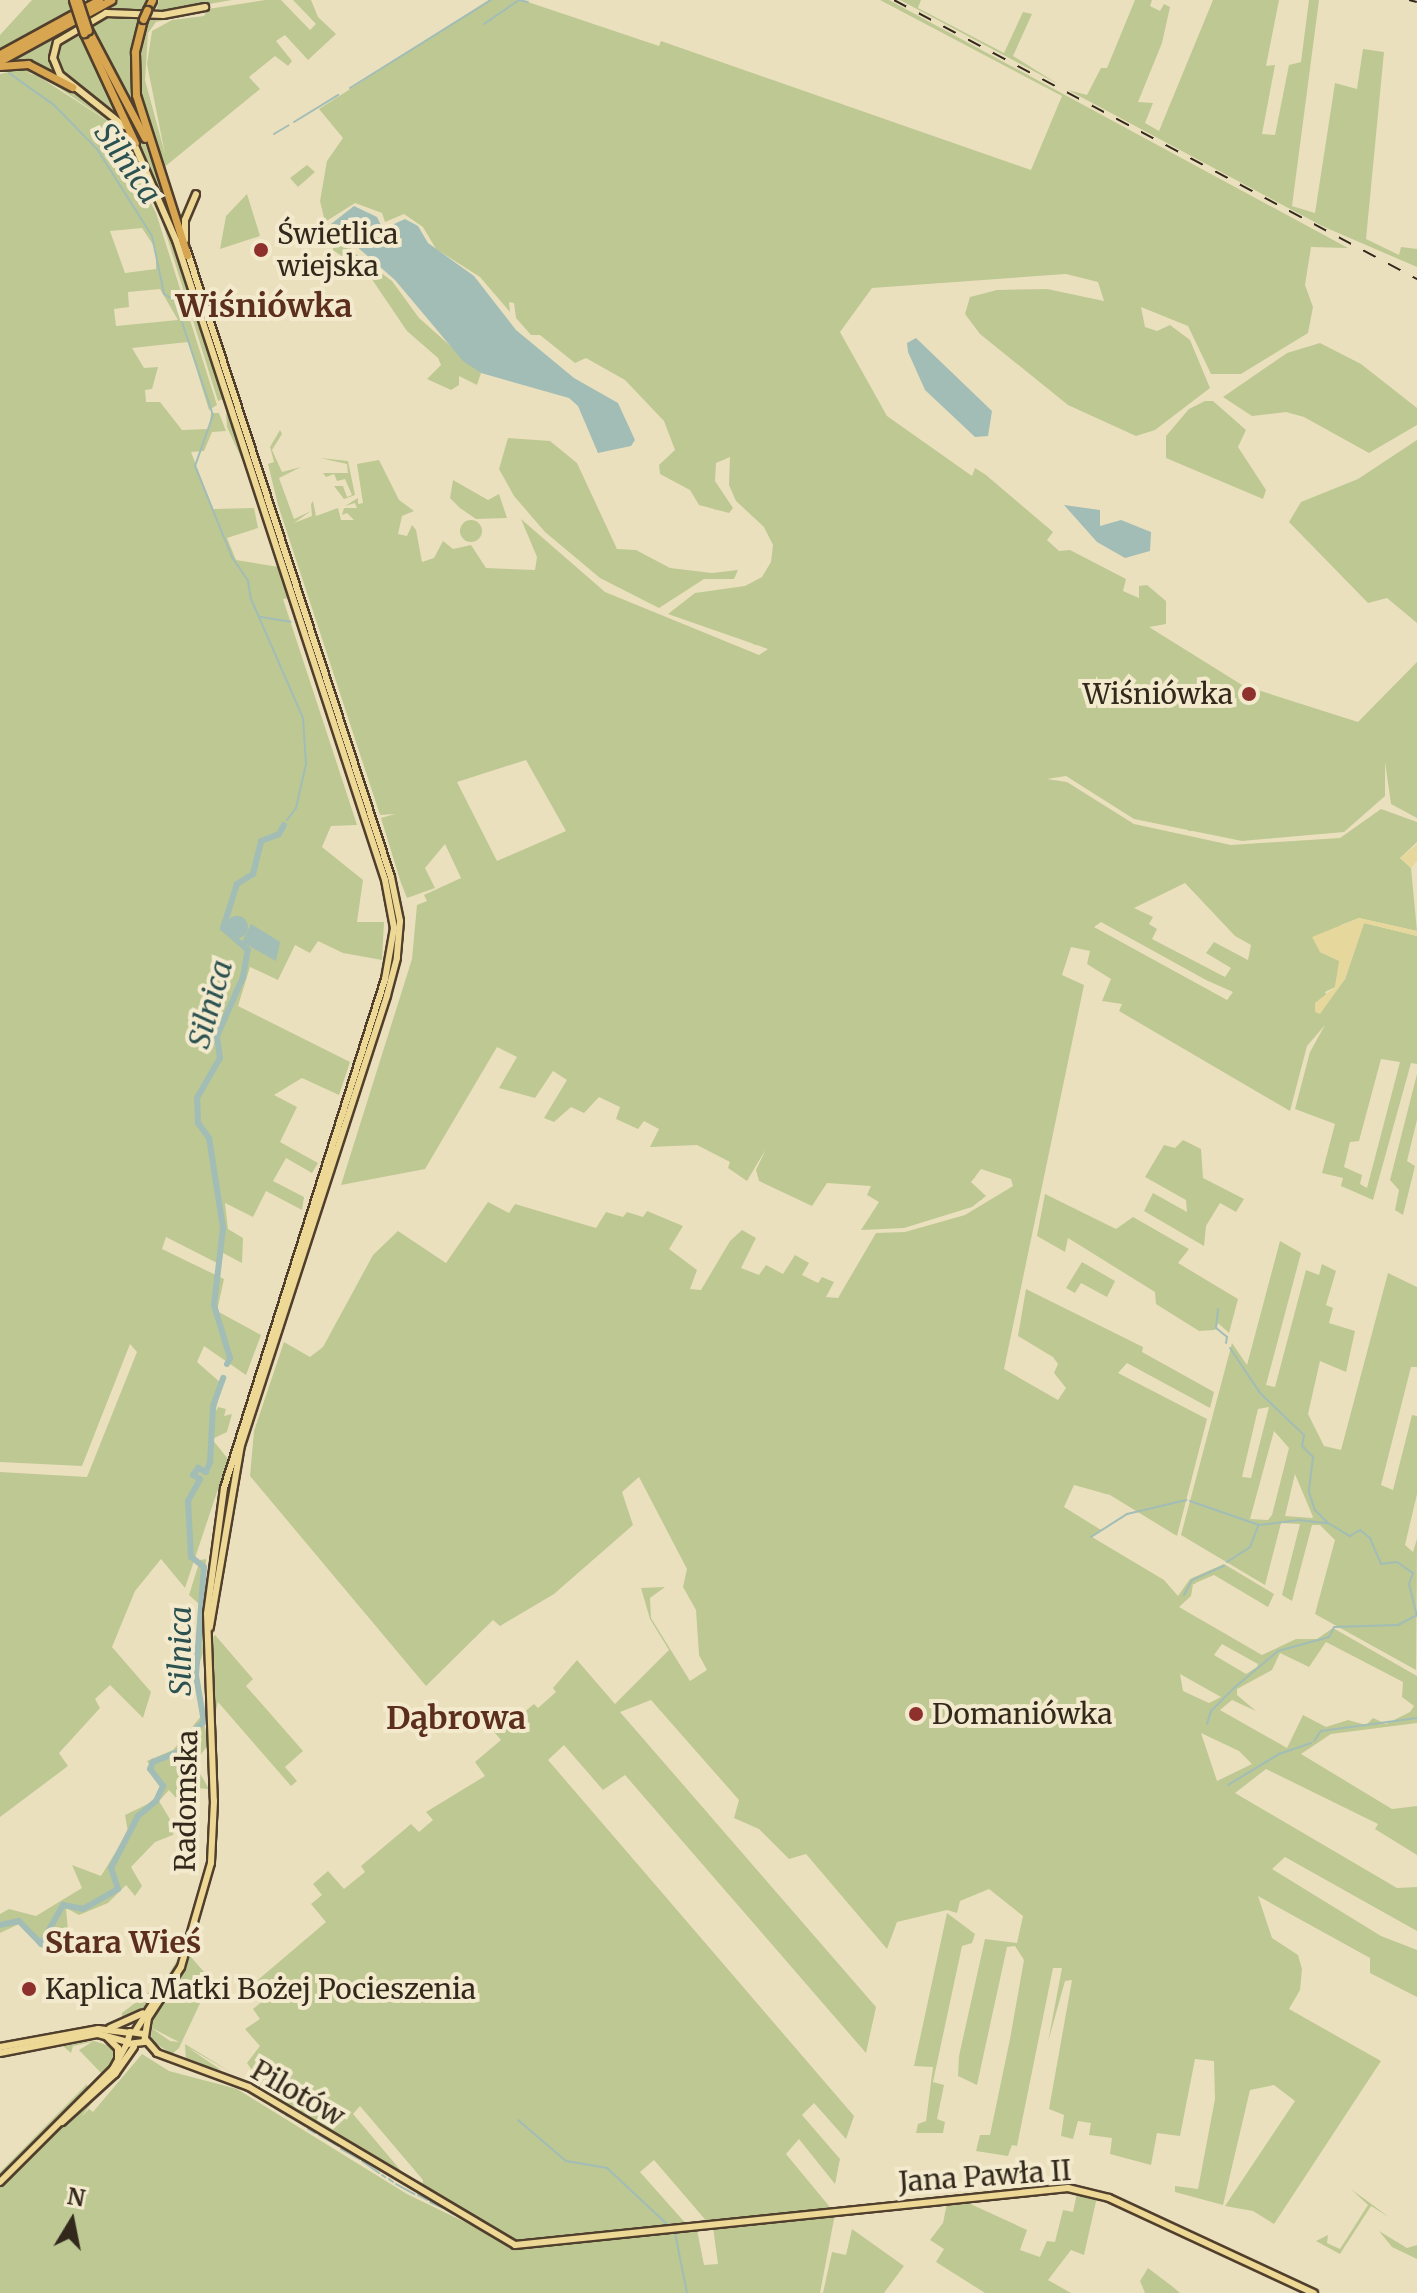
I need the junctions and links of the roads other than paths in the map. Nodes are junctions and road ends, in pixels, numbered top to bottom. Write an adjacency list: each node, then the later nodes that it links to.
1 (75, 0): 6 (highway, bridge)
2 (99, 0): 7 (highway)
3 (111, 0): 8 (highway)
4 (152, 0): 11 (highway, bridge)
5 (205, 7): 9 (main road)
6 (86, 32): 10 (highway); 11 (highway)
7 (0, 54)
8 (0, 63): 9 (highway)
9 (72, 87): 10 (main road)
10 (135, 143): 14 (main road)
11 (156, 159): 13 (highway)
12 (196, 194): 13 (main road)
13 (187, 255): 14 (main road)
14 (234, 1462): 15 (main road, Radomska); 15 (main road, Radomska)
15 (207, 1642): 16 (main road, Radomska)
16 (184, 1957): 17 (main road, Radomska); 21 (main road, Radomska)
17 (147, 2010): 18 (main road); 19 (main road, Radomska)
18 (107, 2029): 19 (main road, Pilotów); 23 (main road)
19 (132, 2031): 21 (main road, Pilotów); 22 (main road, Radomska)
20 (98, 2034): 22 (main road, Pilotów); 23 (main road); 24 (main road)
21 (145, 2037): 22 (main road, Radomska); 25 (main road, Pilotów)
22 (131, 2044): 24 (main road); 25 (main road, Pilotów); 26 (main road)
23 (0, 2050)
24 (117, 2064): 26 (main road)
25 (215, 2074): 28 (main road, Pilotów)
26 (52, 2128): 27 (main road)
27 (0, 2182)
28 (525, 2246): 29 (main road, Jana Pawła II)
29 (1314, 2293)

